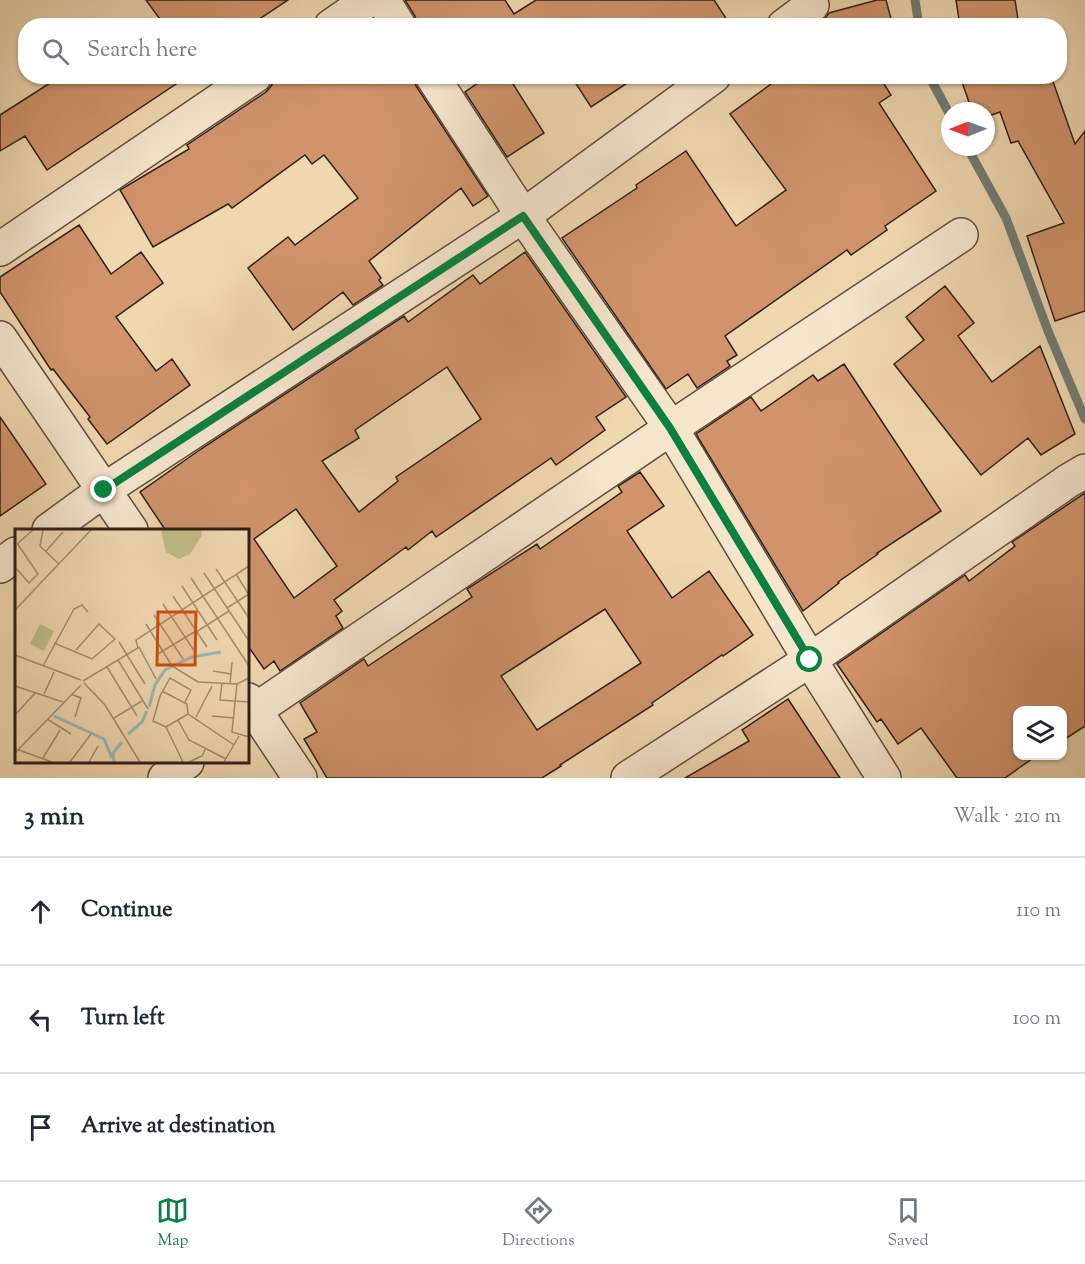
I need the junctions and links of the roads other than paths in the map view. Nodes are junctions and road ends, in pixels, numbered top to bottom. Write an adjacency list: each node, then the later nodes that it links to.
1 (369, 0): 4 (street)
2 (383, 0): 5 (street)
3 (812, 5): 6 (street)
4 (343, 18)
5 (394, 18)
6 (795, 18)
7 (243, 84): 12 (street)
8 (437, 84): 10 (street)
9 (703, 84): 10 (street)
10 (523, 216): 14 (street); 16 (street)
11 (961, 235): 14 (street)
12 (0, 249)
13 (0, 338): 16 (street)
14 (670, 428): 21 (street); 22 (street)
15 (1076, 476): 21 (street)
16 (104, 490): 17 (street); 18 (street)
17 (51, 529)
18 (131, 529)
19 (15, 555): 20 (street)
20 (0, 566)
21 (810, 660): 26 (street); 27 (street)
22 (250, 708): 25 (street)
23 (185, 763): 24 (street)
24 (165, 778)
25 (300, 778)
26 (628, 778)
27 (884, 778)

